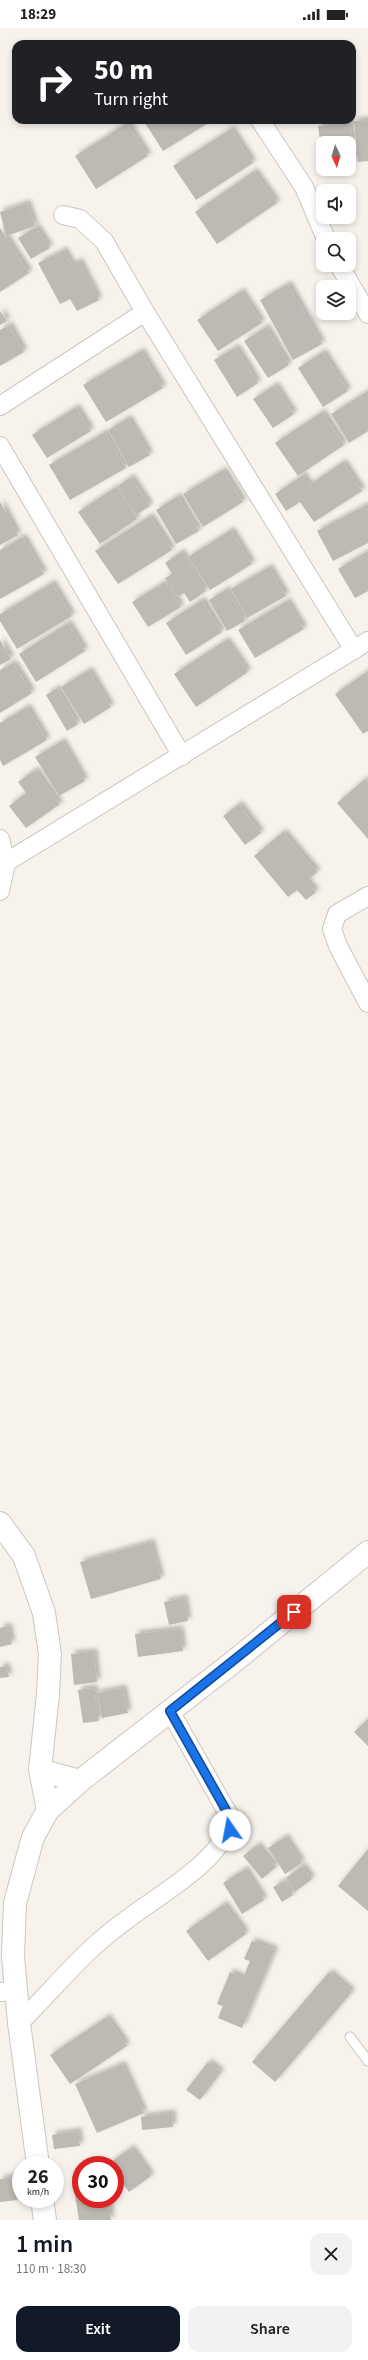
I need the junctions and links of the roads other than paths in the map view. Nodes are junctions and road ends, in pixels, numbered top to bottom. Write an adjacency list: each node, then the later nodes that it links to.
1 (263, 124): 3 (street)
2 (63, 215): 5 (street)
3 (323, 232)
4 (343, 272): 6 (street)
5 (145, 312): 7 (street); 9 (street)
6 (368, 314)
7 (0, 406)
8 (0, 446): 10 (street)
9 (361, 646): 10 (street)
10 (182, 756): 12 (street)
11 (0, 839): 12 (street)
12 (3, 865): 13 (street)
13 (0, 891)
14 (368, 896): 15 (street)
15 (368, 1003)
16 (0, 1523): 19 (street)
17 (368, 1552): 18 (street)
18 (170, 1711): 20 (street); 23 (street)
19 (40, 1770): 20 (street); 21 (street)
20 (80, 1781): 21 (street)
21 (48, 1810): 22 (street)
22 (8, 1991): 23 (street)
23 (19, 2023): 26 (street)
24 (350, 2037): 25 (lane)
25 (368, 2061)
26 (37, 2156)
27 (43, 2208): 28 (street)
28 (45, 2220)

